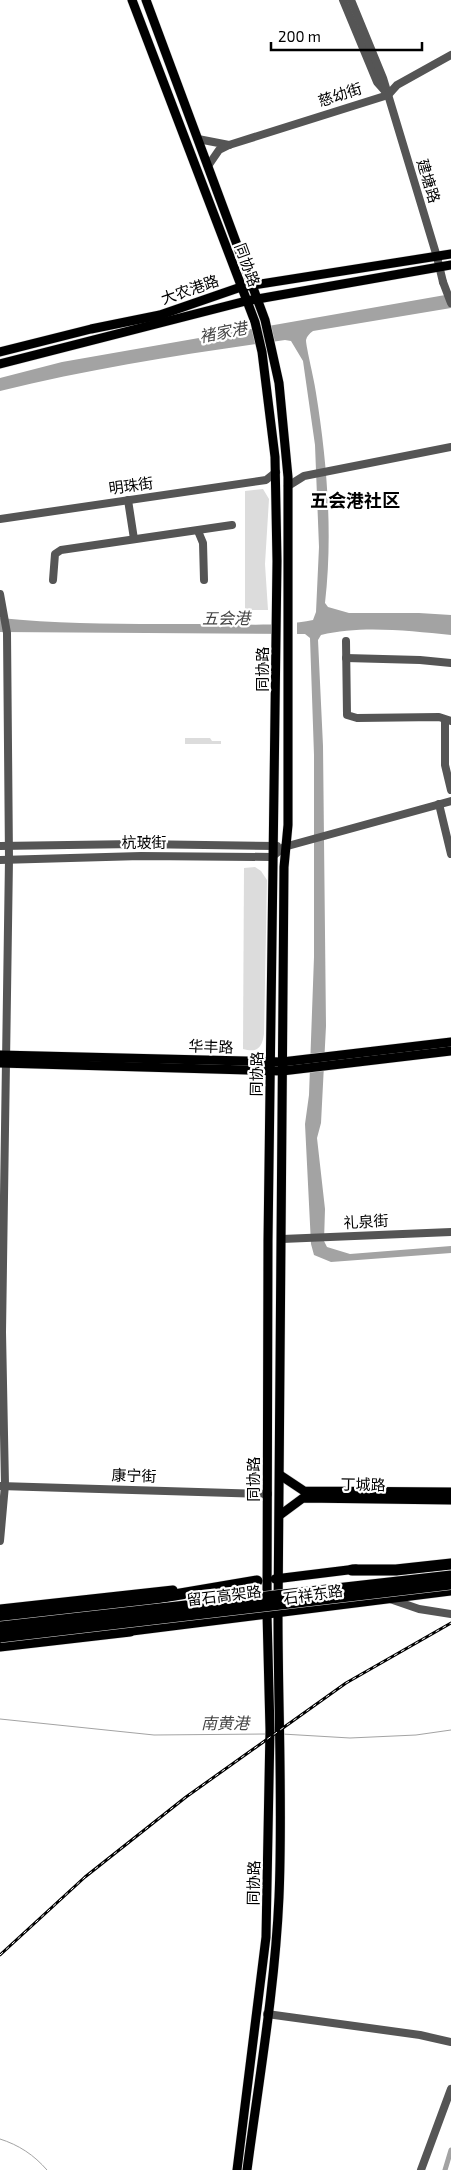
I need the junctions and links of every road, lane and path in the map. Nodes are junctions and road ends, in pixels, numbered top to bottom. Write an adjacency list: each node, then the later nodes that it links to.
1 (132, 0): 15 (main road, 同协路)
2 (146, 0): 7 (main road, 同协路)
3 (343, 0): 6 (street, 建塘路)
4 (351, 0): 6 (street, 建塘路)
5 (451, 55): 6 (street, 慈幼街)
6 (388, 95): 8 (street, 慈幼街); 11 (street, 建塘路)
7 (198, 139): 8 (street, 慈幼街); 9 (main road, 同协路)
8 (229, 145): 9 (street, 慈幼街)
9 (208, 166): 14 (main road, 同协路)
10 (451, 254): 11 (main road, 大农港路)
11 (437, 256): 13 (street, 建塘路); 14 (main road, 大农港路)
12 (451, 265): 13 (main road, 大农港路)
13 (438, 267): 16 (main road, 大农港路); 18 (street, 建塘路, bridge)
14 (252, 285): 15 (main road, 大农港路); 16 (main road, 同协路)
15 (241, 287): 17 (main road, 同协路); 19 (main road, 大农港路)
16 (258, 300): 17 (main road, 大农港路); 22 (main road, 同协路)
17 (246, 301): 20 (main road, 大农港路); 23 (main road, 同协路)
18 (451, 303)
19 (0, 352)
20 (0, 364)
21 (451, 447): 24 (street)
22 (287, 468): 24 (street); 26 (main road, 同协路)
23 (276, 472): 25 (street); 27 (main road, 同协路)
24 (304, 476): 26 (street)
25 (266, 480): 27 (street); 28 (street, 明珠街)
26 (288, 486): 46 (main road, 同协路)
27 (276, 488): 45 (main road, 同协路)
28 (128, 500): 29 (street, 明珠街); 32 (street)
29 (0, 519)
30 (232, 525): 31 (street)
31 (198, 531): 32 (street); 34 (street)
32 (134, 539): 33 (street)
33 (53, 580)
34 (204, 580)
35 (0, 594): 37 (street)
36 (346, 642): 38 (street)
37 (4, 643): 44 (street)
38 (346, 658): 39 (street); 40 (street)
39 (451, 663)
40 (448, 720): 41 (street)
41 (451, 790)
42 (451, 801): 43 (street, 杭玻街)
43 (439, 804): 46 (street, 杭玻街); 47 (street)
44 (4, 846): 45 (street, 杭玻街); 49 (street)
45 (274, 846): 46 (street, 杭玻街); 48 (main road, 同协路)
46 (284, 848): 48 (street, 杭玻街); 56 (main road, 同协路)
47 (451, 854)
48 (272, 857): 49 (street, 杭玻街); 55 (main road, 同协路)
49 (9, 859): 50 (street, 杭玻街); 53 (street)
50 (0, 860)
51 (451, 1042): 54 (main road, 华丰路)
52 (451, 1052): 54 (main road, 华丰路)
53 (3, 1059): 55 (main road, 华丰路); 60 (street)
54 (331, 1060): 56 (main road, 华丰路)
55 (271, 1066): 56 (main road, 华丰路); 62 (main road, 同协路)
56 (282, 1066): 58 (main road, 同协路)
57 (451, 1232): 58 (street, 礼泉街)
58 (282, 1239): 59 (main road, 同协路)
59 (280, 1475): 61 (main road, 丁城路); 64 (main road, 同协路)
60 (2, 1486): 62 (street, 康宁街); 65 (street)
61 (451, 1492)
62 (268, 1494): 71 (main road, 同协路)
63 (451, 1500): 64 (main road, 丁城路)
64 (280, 1515): 70 (main road, 同协路)
65 (0, 1541)
66 (451, 1558): 68 (main road, 石祥东路)
67 (451, 1564): 68 (highway)
68 (352, 1570): 70 (main road, 石祥东路)
69 (451, 1576): 80 (highway, 留石高架路, bridge)
70 (280, 1578): 71 (main road, 石祥东路); 76 (main road, 同协路)
71 (262, 1580): 75 (main road, 石祥东路); 77 (main road, 同协路); 79 (highway)
72 (451, 1584): 82 (highway, 留石高架路, bridge)
73 (451, 1591): 74 (main road, 石祥东路)
74 (388, 1598): 76 (main road, 石祥东路); 78 (street)
75 (0, 1610)
76 (278, 1613): 77 (main road, 石祥东路); 84 (main road, 同协路)
77 (267, 1614): 81 (main road, 石祥东路); 88 (main road, 同协路)
78 (451, 1614)
79 (0, 1617)
80 (0, 1628)
81 (130, 1631): 83 (highway)
82 (0, 1637)
83 (0, 1646)
84 (267, 2014): 85 (street); 89 (main road, 同协路)
85 (451, 2042)
86 (451, 2089): 87 (street)
87 (448, 2107): 90 (street)
88 (237, 2170)
89 (247, 2170)
90 (421, 2170)

